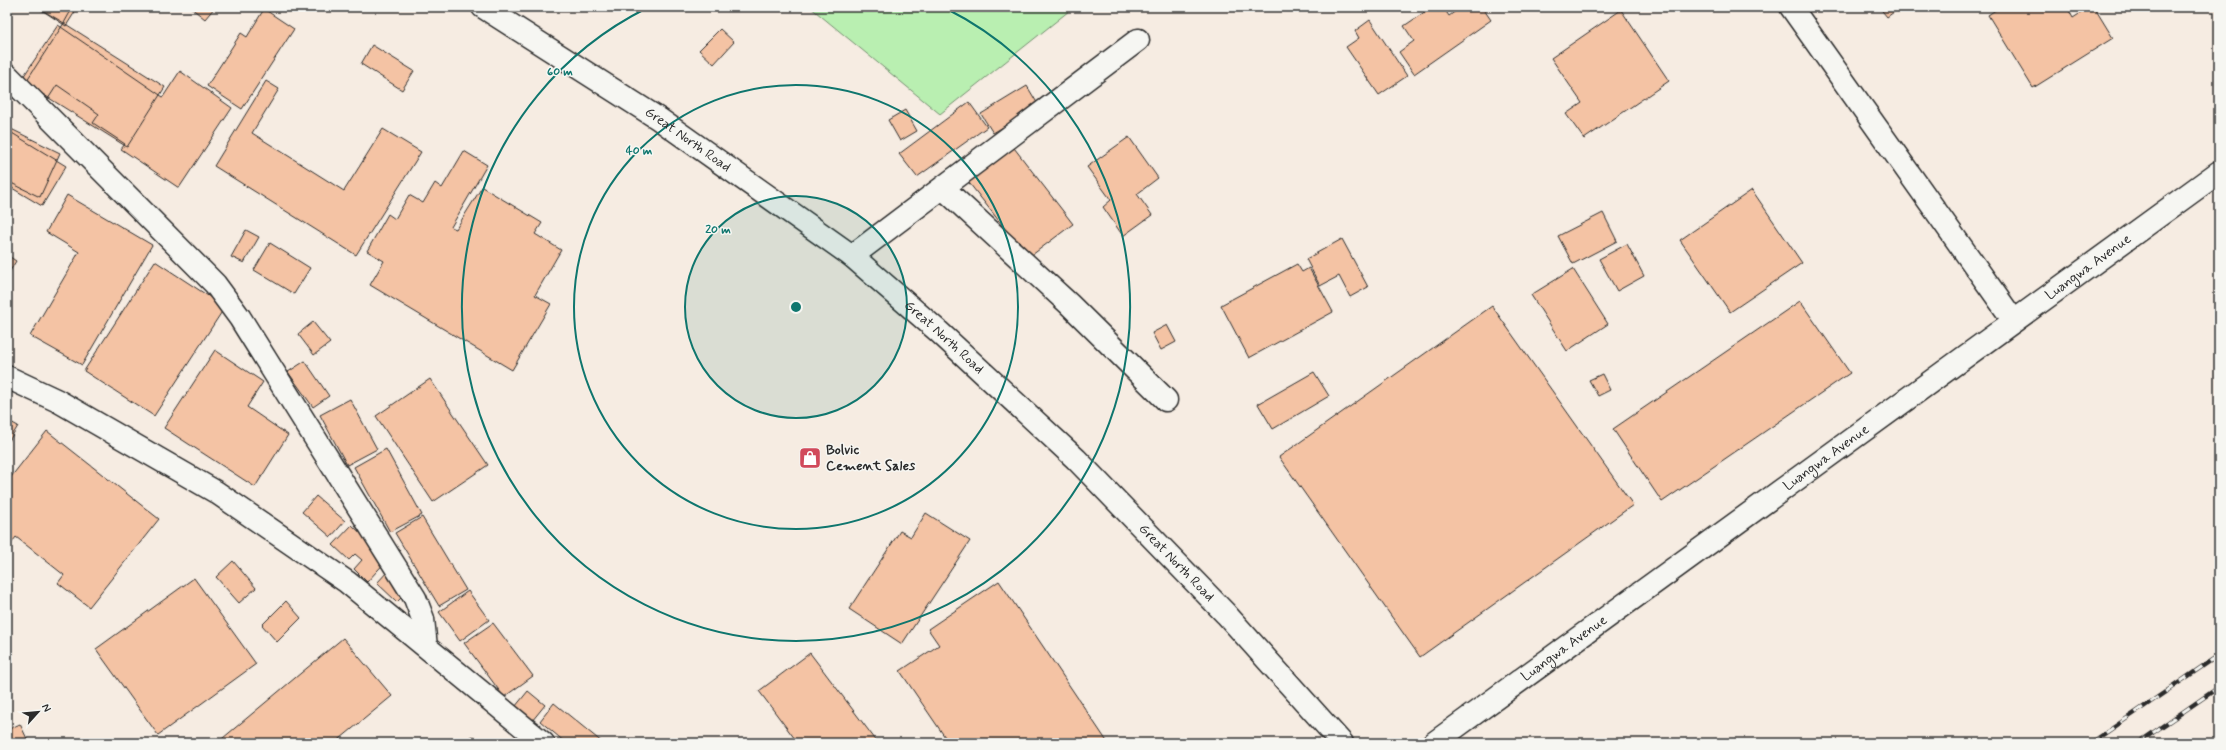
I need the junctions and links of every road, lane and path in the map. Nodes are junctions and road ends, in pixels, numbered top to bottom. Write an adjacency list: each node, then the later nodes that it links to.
1 (10, 7): 4 (path)
2 (483, 7): 9 (main road, Great North Road)
3 (1791, 7): 10 (main road)
4 (7, 15)
5 (1138, 40): 8 (main road)
6 (7, 75): 13 (main road)
7 (2219, 172): 10 (main road, Luangwa Avenue)
8 (943, 188): 9 (main road); 12 (main road)
9 (852, 256): 15 (main road, Great North Road)
10 (2014, 321): 16 (main road, Luangwa Avenue)
11 (7, 377): 13 (main road)
12 (1166, 400)
13 (426, 647): 14 (main road)
14 (543, 743)
15 (1342, 743)
16 (1434, 743)

